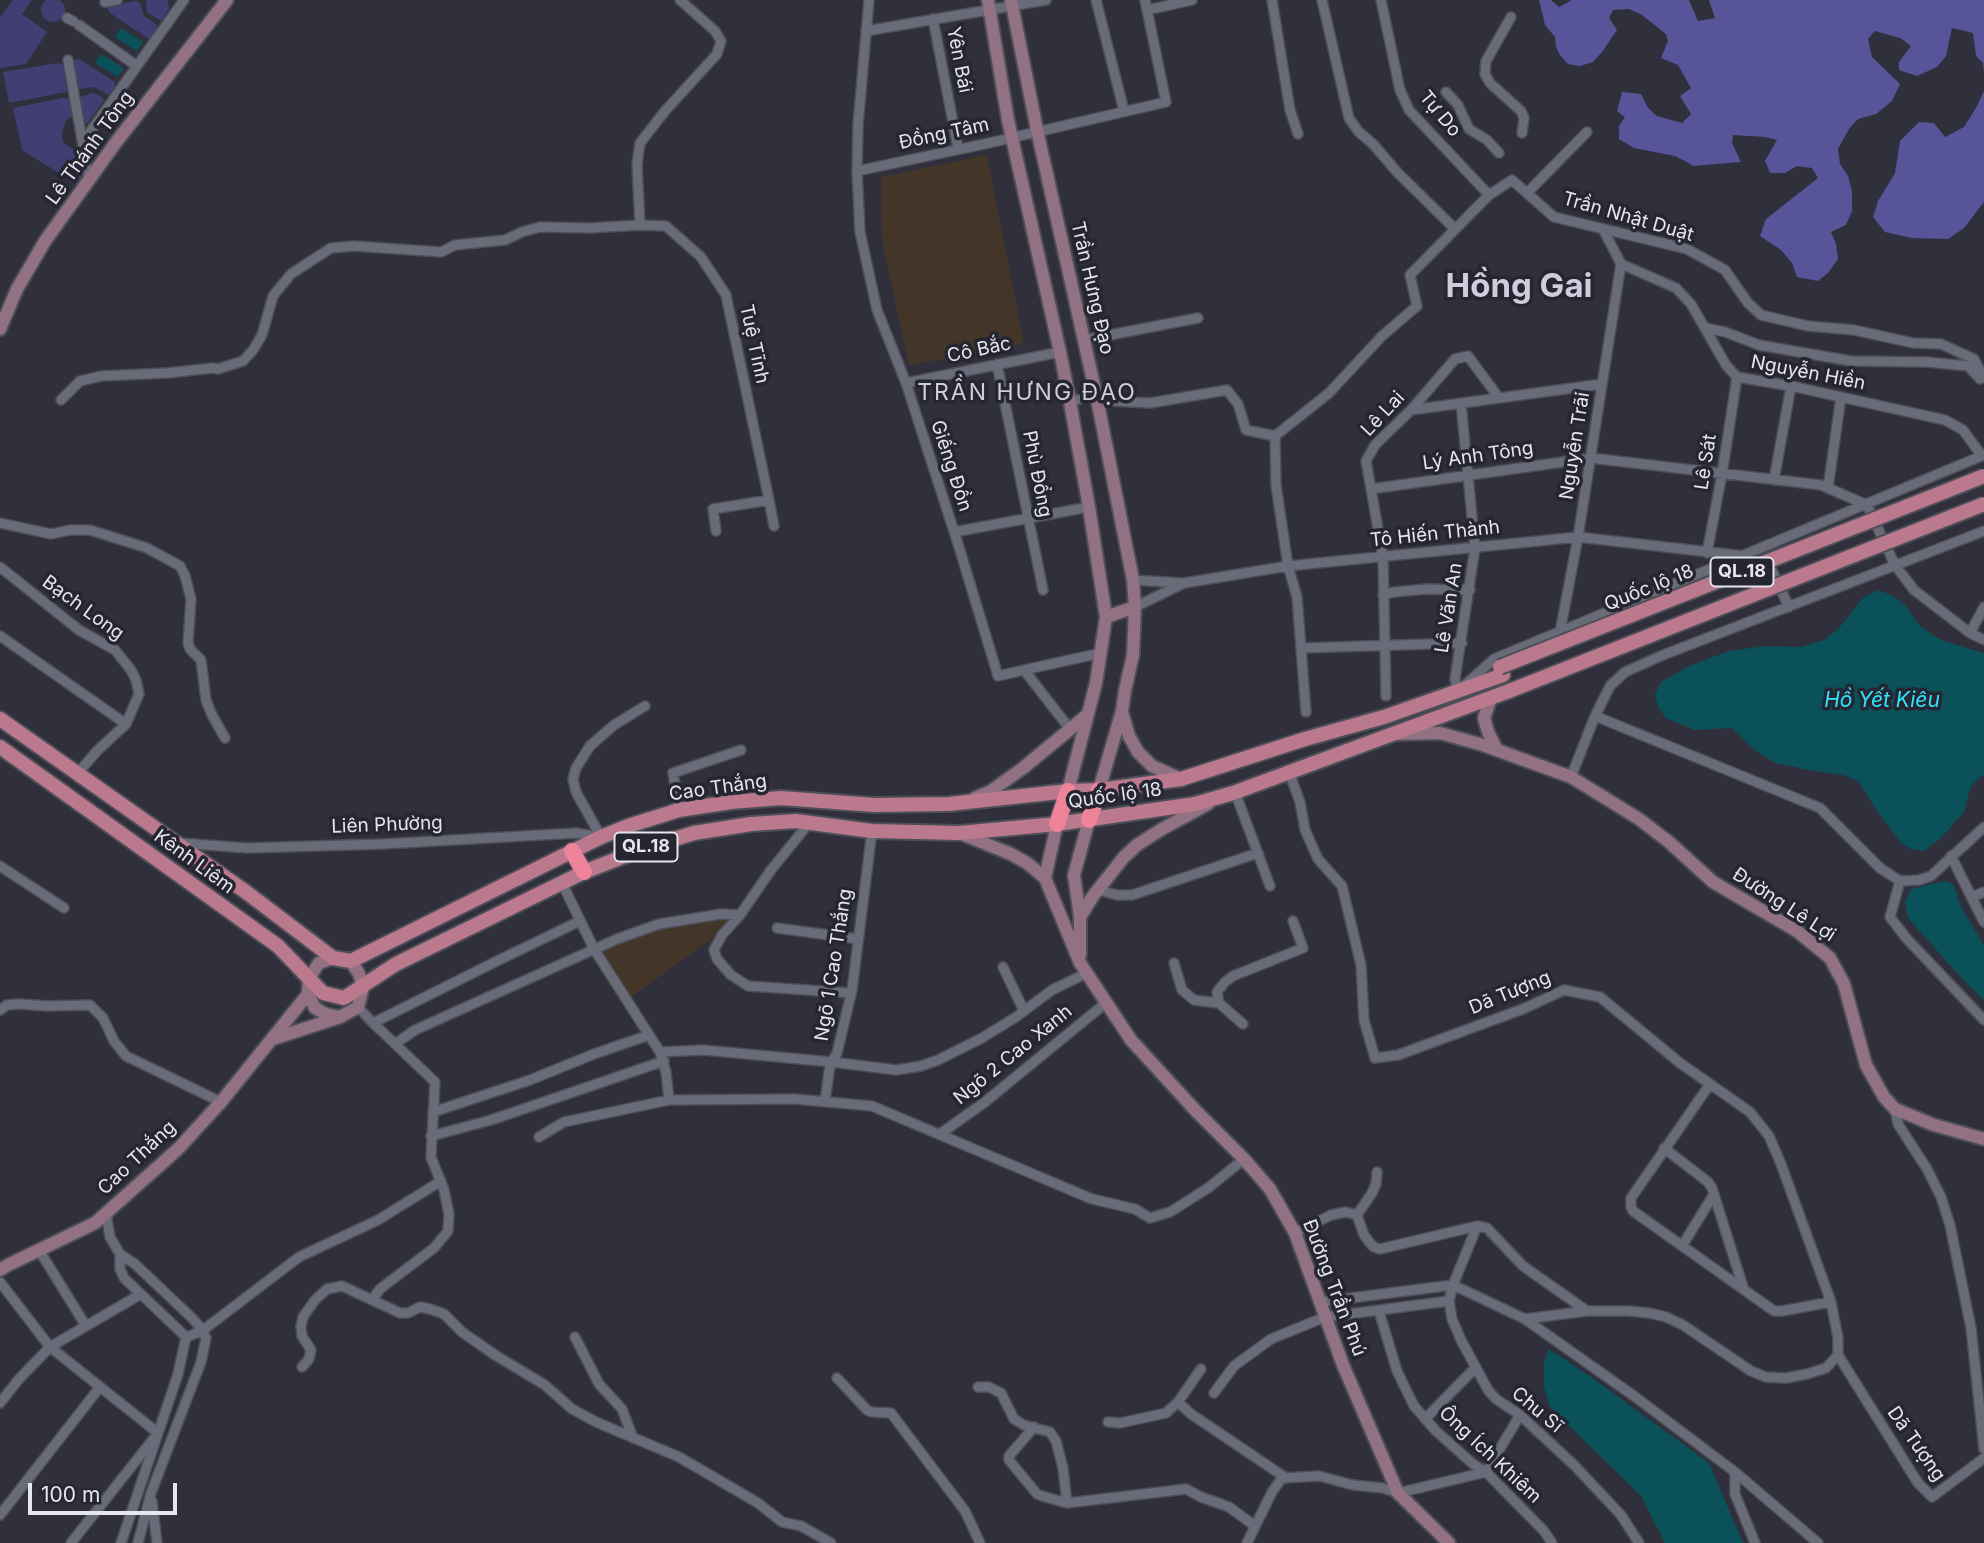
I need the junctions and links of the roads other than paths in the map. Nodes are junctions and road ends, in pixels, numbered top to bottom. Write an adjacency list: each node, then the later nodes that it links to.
1 (117, 0): 12 (street)
2 (184, 0): 21 (street)
3 (227, 0): 33 (main road, Lê Thánh Tông)
4 (680, 0): 36 (street)
5 (869, 0): 19 (street, Giếng Đồn)
6 (1046, 0): 13 (street)
7 (1096, 0): 23 (street)
8 (1192, 0): 15 (street)
9 (1272, 0): 27 (street)
10 (1322, 0): 37 (street)
11 (1381, 0): 35 (street, Tự Do)
12 (105, 2)
13 (1012, 3): 14 (street); 24 (main road, Trần Hưng Đạo)
14 (989, 4): 17 (street); 28 (main road)
15 (1146, 5): 23 (street, Đồng Tâm)
16 (1511, 17): 26 (street)
17 (933, 19): 19 (street); 30 (street, Yên Bái)
18 (73, 21): 21 (street)
19 (866, 31): 32 (street, Giếng Đồn)
20 (68, 60): 29 (street)
21 (137, 66): 29 (street)
22 (1446, 92): 31 (street)
23 (1124, 111): 24 (street, Đồng Tâm)
24 (1037, 130): 28 (street, Đồng Tâm); 43 (main road, Trần Hưng Đạo)
25 (1587, 132): 34 (street)
26 (1522, 133)
27 (1298, 134)
28 (1011, 137): 30 (street, Đồng Tâm); 44 (main road)
29 (83, 142): 33 (street)
30 (958, 148): 32 (street, Đồng Tâm)
31 (1499, 153)
32 (858, 171): 48 (street, Giếng Đồn)
33 (89, 180): 42 (main road, Lê Thánh Tông)
34 (1527, 193): 35 (street); 38 (street, Trần Nhật Duật)
35 (1489, 195): 37 (street)
36 (640, 225): 54 (street, Tuệ Tĩnh); 68 (street, Tuệ Tĩnh)
37 (1455, 229): 58 (street)
38 (1603, 229): 39 (street); 47 (street, Trần Nhật Duật)
39 (1620, 264): 41 (street, Nguyễn Hiền); 49 (street, Nguyễn Trãi)
40 (1198, 318): 43 (street)
41 (1706, 328): 46 (street, Nguyễn Hiền); 47 (street)
42 (0, 329)
43 (1084, 340): 51 (main road, Trần Hưng Đạo)
44 (1060, 352): 45 (street, Cô Bắc); 55 (main road)
45 (997, 364): 48 (street, Cô Bắc); 73 (street, Phù Đổng)
46 (1737, 377): 50 (street, Nguyễn Hiền); 61 (street, Lê Sát)
47 (1984, 380)
48 (906, 383): 78 (street, Giếng Đồn)
49 (1602, 384): 53 (street); 60 (street, Nguyễn Trãi)
50 (1791, 386): 52 (street, Nguyễn Hiền); 64 (street)
51 (1096, 394): 55 (street); 58 (street); 88 (main road, Trần Hưng Đạo)
52 (1841, 397): 59 (street, Nguyễn Hiền); 66 (street)
53 (1499, 398): 56 (street); 57 (street, Lê Lai)
54 (61, 401)
55 (1070, 402): 71 (main road)
56 (1461, 403): 57 (street); 62 (street, Lê Văn An)
57 (1411, 410): 67 (street, Lê Lai)
58 (1275, 436): 86 (street)
59 (1983, 455): 70 (street)
60 (1591, 458): 61 (street, Lý Anh Tông); 62 (street, Lý Anh Tông); 79 (street, Nguyễn Trãi)
61 (1722, 474): 64 (street, Lý Anh Tông); 82 (street, Lê Sát)
62 (1468, 475): 67 (street, Lý Anh Tông); 80 (street, Lê Văn An)
63 (1984, 476): 106 (main road, Quốc lộ 18 / QL.18, bridge)
64 (1774, 480): 66 (street, Lý Anh Tông)
65 (1984, 485): 106 (main road, Quốc lộ 18 / QL.18)
66 (1828, 488): 70 (street, Lý Anh Tông)
67 (1371, 489): 84 (street, Lê Lai)
68 (769, 500): 75 (street, Tuệ Tĩnh); 76 (street)
69 (1984, 504): 109 (main road, Quốc lộ 18 / QL.18, bridge)
70 (1867, 505): 81 (street); 85 (street)
71 (1089, 507): 73 (street); 96 (main road)
72 (1984, 513): 109 (main road, Quốc lộ 18 / QL.18)
73 (1028, 517): 78 (street); 90 (street, Phù Đổng)
74 (0, 523): 119 (street)
75 (774, 526)
76 (716, 531)
77 (1984, 531): 85 (street)
78 (954, 532): 105 (street, Giếng Đồn)
79 (1578, 537): 80 (street, Tô Hiến Thành); 82 (street, Tô Hiến Thành); 97 (street, Nguyễn Trãi)
80 (1475, 548): 84 (street, Tô Hiến Thành); 91 (street, Lê Văn An)
81 (1762, 549): 83 (street); 94 (street)
82 (1707, 553): 83 (street, Tô Hiến Thành)
83 (1744, 556): 97 (street)
84 (1383, 557): 86 (street, Tô Hiến Thành); 92 (street, Lê Lai)
85 (1895, 565): 94 (street); 98 (street)
86 (1289, 566): 89 (street, Tô Hiến Thành); 103 (street)
87 (0, 567): 116 (street, Bạch Long)
88 (1133, 580): 89 (street); 93 (main road, Trần Hưng Đạo)
89 (1184, 583): 93 (street, Tô Hiến Thành)
90 (1043, 590)
91 (1470, 590): 92 (street); 101 (street, Lê Văn An)
92 (1383, 595): 102 (street, Lê Lai)
93 (1135, 607): 96 (main road); 111 (main road, Trần Hưng Đạo)
94 (1789, 607): 114 (street)
95 (1984, 607): 98 (street)
96 (1105, 617): 104 (main road)
97 (1560, 632): 107 (street)
98 (1969, 633): 100 (street)
99 (0, 636): 116 (street)
100 (1984, 640)
101 (1462, 643): 102 (street); 107 (street, Lê Văn An)
102 (1384, 644): 103 (street); 108 (street, Lê Lai)
103 (1302, 648): 112 (street)
104 (1101, 653): 105 (street); 113 (main road)
105 (1024, 670): 117 (street)
106 (1498, 674): 107 (main road, Quốc lộ 18 / QL.18)
107 (1458, 692): 126 (main road, Quốc lộ 18 / QL.18)
108 (1386, 696)
109 (1502, 696): 118 (main road, Quốc lộ 18 / QL.18); 122 (main road)
110 (645, 706): 139 (street)
111 (1122, 711): 126 (main road); 127 (main road, Trần Hưng Đạo)
112 (1306, 712)
113 (1087, 715): 117 (main road); 128 (main road)
114 (1595, 716): 125 (street); 147 (street)
115 (0, 719): 124 (main road, Kênh Liêm)
116 (126, 724): 124 (street, Bạch Long)
117 (1070, 729): 131 (main road)
118 (1396, 734): 122 (main road, Đường Lê Lợi); 123 (main road, Quốc lộ 18 / QL.18)
119 (225, 738)
120 (0, 747): 167 (main road, Kênh Liêm / QL.18)
121 (741, 750): 132 (street)
122 (1497, 750): 125 (main road, Đường Lê Lợi)
123 (1289, 772): 129 (main road, Quốc lộ 18 / QL.18); 185 (street, Dã Tượng)
124 (78, 774): 140 (main road, Kênh Liêm)
125 (1571, 777): 189 (main road, Đường Lê Lợi)
126 (1181, 779): 127 (main road, Quốc lộ 18 / QL.18)
127 (1099, 790): 128 (main road, Quốc lộ 18 / QL.18); 133 (highway)
128 (1068, 791): 131 (main road, Cao Thắng / QL.18); 135 (highway)
129 (1235, 792): 130 (main road, Quốc lộ 18 / QL.18); 142 (street)
130 (1217, 798): 133 (main road, Quốc lộ 18 / QL.18); 150 (main road)
131 (949, 804): 132 (main road, Cao Thắng / QL.18)
132 (679, 810): 139 (main road, Cao Thắng / QL.18)
133 (1089, 820): 135 (main road, Quốc lộ 18 / QL.18); 155 (main road)
134 (810, 822): 137 (main road, QL.18); 145 (main road, QL.18); 154 (street)
135 (1057, 824): 138 (main road, QL.18); 146 (main road)
136 (1984, 827): 143 (street)
137 (872, 831): 138 (main road, QL.18); 160 (street, Ngõ 1 Cao Thắng)
138 (959, 833): 146 (main road)
139 (601, 837): 140 (street, Liên Phường); 141 (main road, Cao Thắng / QL.18)
140 (175, 843): 162 (main road, Kênh Liêm)
141 (572, 851): 145 (highway); 163 (main road, Cao Thắng / QL.18)
142 (1258, 853): 149 (street); 150 (street)
143 (1951, 856): 147 (street); 152 (street)
144 (0, 866): 153 (street)
145 (584, 872): 148 (main road, QL.18)
146 (1045, 878): 166 (main road, Đường Trần Phú)
147 (1900, 881): 177 (street)
148 (562, 883): 156 (street); 168 (main road, QL.18)
149 (1270, 886)
150 (1098, 890): 155 (main road)
151 (1984, 892): 152 (street)
152 (1972, 897): 158 (street)
153 (64, 908)
154 (740, 915): 161 (street); 169 (street)
155 (1080, 917): 166 (main road)
156 (580, 921): 161 (street); 178 (street)
157 (1293, 921): 172 (street)
158 (1984, 922)
159 (777, 928): 160 (street)
160 (858, 939): 169 (street, Ngõ 1 Cao Thắng)
161 (594, 949): 180 (street); 182 (street)
162 (333, 958): 163 (main road, Kênh Liêm); 167 (main road)
163 (351, 961): 168 (main road)
164 (1174, 963): 172 (street)
165 (1003, 967): 175 (street)
166 (1083, 968): 171 (main road, Đường Trần Phú); 175 (street)
167 (309, 978): 168 (main road, Kênh Liêm / QL.18); 170 (main road)
168 (363, 987): 173 (main road)
169 (851, 993): 184 (street, Ngõ 1 Cao Thắng)
170 (308, 994): 176 (main road); 181 (main road, Cao Thắng)
171 (1107, 1002): 191 (street, Ngõ 2 Cao Xanh); 196 (main road, Đường Trần Phú)
172 (1219, 1003): 179 (street)
173 (358, 1007): 176 (main road); 178 (street)
174 (0, 1010): 188 (street)
175 (1024, 1011): 184 (street)
176 (340, 1017): 181 (main road)
177 (1984, 1020)
178 (373, 1023): 182 (street)
179 (1243, 1024)
180 (649, 1035): 183 (street); 190 (street)
181 (273, 1039): 188 (main road, Cao Thắng)
182 (395, 1044): 190 (street)
183 (662, 1056): 184 (street); 186 (street); 192 (street)
184 (832, 1062): 187 (street, Ngõ 1 Cao Thắng)
185 (1710, 1084): 195 (street); 215 (street, Dã Tượng)
186 (669, 1100): 187 (street); 193 (street)
187 (825, 1101): 191 (street)
188 (221, 1102): 200 (main road, Cao Thắng)
189 (1895, 1109): 194 (main road); 241 (street)
190 (433, 1112): 192 (street)
191 (940, 1134): 196 (street)
192 (431, 1136): 198 (street)
193 (539, 1137)
194 (1984, 1139)
195 (1664, 1148): 199 (street); 204 (street)
196 (1244, 1159): 203 (main road, Đường Trần Phú)
197 (1377, 1172): 201 (street)
198 (441, 1181): 212 (street); 221 (street)
199 (1714, 1194): 204 (street); 210 (street)
200 (106, 1213): 205 (main road, Cao Thắng); 206 (street)
201 (1357, 1215): 202 (street); 203 (street)
202 (1477, 1226): 209 (street, Chu Sĩ); 217 (street)
203 (1295, 1233): 214 (main road, Đường Trần Phú)
204 (1682, 1246): 210 (street)
205 (39, 1250): 207 (main road, Cao Thắng); 220 (street)
206 (120, 1254): 211 (street); 221 (street)
207 (0, 1270)
208 (0, 1282): 224 (street)
209 (1453, 1285): 213 (street, Chu Sĩ); 214 (street); 219 (street)
210 (1744, 1290): 215 (street)
211 (141, 1294): 220 (street); 222 (street)
212 (372, 1300): 226 (street); 240 (street)
213 (1449, 1301): 216 (street); 227 (street, Chu Sĩ)
214 (1319, 1302): 218 (main road, Đường Trần Phú)
215 (1831, 1302): 225 (street, Dã Tượng)
216 (1379, 1311): 218 (street); 236 (street, Ông Ích Khiêm)
217 (1587, 1311): 219 (street); 225 (street)
218 (1325, 1317): 232 (street); 247 (main road, Đường Trần Phú)
219 (1525, 1319): 244 (street)
220 (86, 1326): 224 (street)
221 (202, 1331): 222 (street); 246 (street)
222 (186, 1337): 239 (street)
223 (575, 1337): 240 (street)
224 (50, 1348): 230 (street); 233 (street)
225 (1838, 1356): 242 (street, Dã Tượng)
226 (302, 1367)
227 (1476, 1367): 235 (street, Chu Sĩ); 236 (street)
228 (1201, 1369): 234 (street)
229 (837, 1378): 256 (street)
230 (100, 1387): 239 (street); 249 (street)
231 (978, 1387): 238 (street)
232 (1214, 1393)
233 (1, 1399)
234 (1178, 1402): 237 (street); 245 (street)
235 (1520, 1415): 243 (street); 260 (street, Chu Sĩ)
236 (1425, 1419): 243 (street, Ông Ích Khiêm)
237 (1108, 1422)
238 (1034, 1427): 248 (street); 248 (street)
239 (158, 1433): 251 (street); 252 (street)
240 (633, 1438): 255 (street)
241 (1984, 1449)
242 (1984, 1458)
243 (1486, 1472): 247 (street); 259 (street, Ông Ích Khiêm)
244 (1735, 1472): 261 (street); 262 (street)
245 (1286, 1478): 247 (street); 250 (street)
246 (151, 1493): 253 (street); 254 (street)
247 (1398, 1493): 258 (main road, Đường Trần Phú)
248 (1067, 1503): 250 (street)
249 (0, 1515)
250 (1255, 1526): 257 (street)
251 (71, 1543)
252 (121, 1543)
253 (138, 1543)
254 (157, 1543)
255 (831, 1543)
256 (980, 1543)
257 (1247, 1543)
258 (1449, 1543)
259 (1552, 1543)
260 (1639, 1543)
261 (1755, 1543)
262 (1818, 1543)

